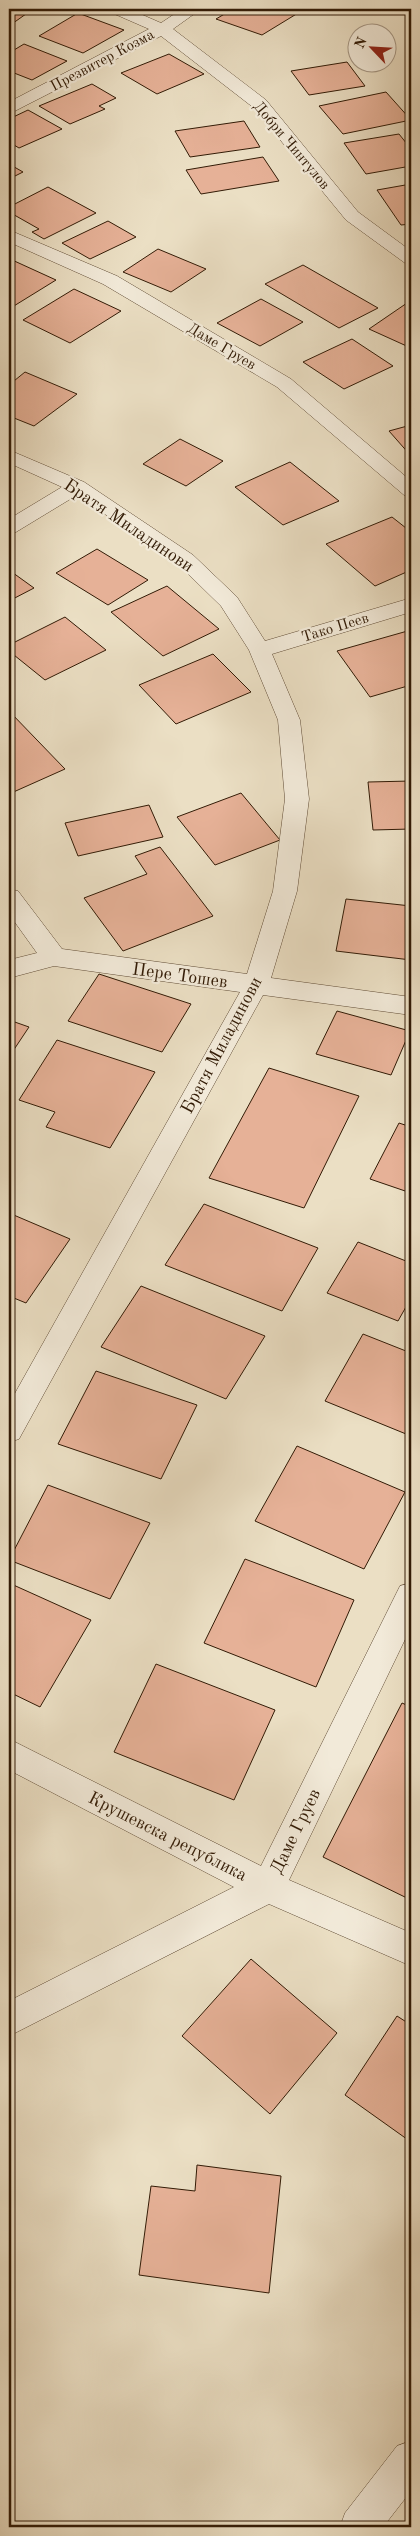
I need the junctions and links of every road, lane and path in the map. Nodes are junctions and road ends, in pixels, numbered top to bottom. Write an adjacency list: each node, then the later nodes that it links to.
1 (116, 9): 3 (street, Добри Чинтулов)
2 (193, 9): 3 (street, Презвитер Козма)
3 (162, 29): 4 (street, Презвитер Козма); 6 (street, Добри Чинтулов)
4 (9, 109)
5 (9, 235): 9 (street, Даме Груев)
6 (411, 259)
7 (9, 456): 8 (street, Братя Миладинови)
8 (77, 486): 10 (street); 12 (street, Братя Миладинови)
9 (411, 491)
10 (9, 528)
11 (411, 605): 12 (street, Тако Пеев)
12 (260, 650): 16 (street, Братя Миладинови)
13 (9, 897): 14 (street)
14 (54, 957): 15 (street, Пере Тошев); 16 (street, Пере Тошев)
15 (9, 969)
16 (256, 985): 17 (street, Пере Тошев); 18 (street, Братя Миладинови)
17 (411, 1006)
18 (9, 1430)
19 (411, 1596): 21 (street, Даме Груев)
20 (9, 1754): 21 (street, Крушевска република)
21 (268, 1887): 22 (street, Крушевска република); 23 (street, Даме Груев)
22 (411, 1950)
23 (9, 2019)
24 (411, 2460): 25 (street)
25 (358, 2527)

